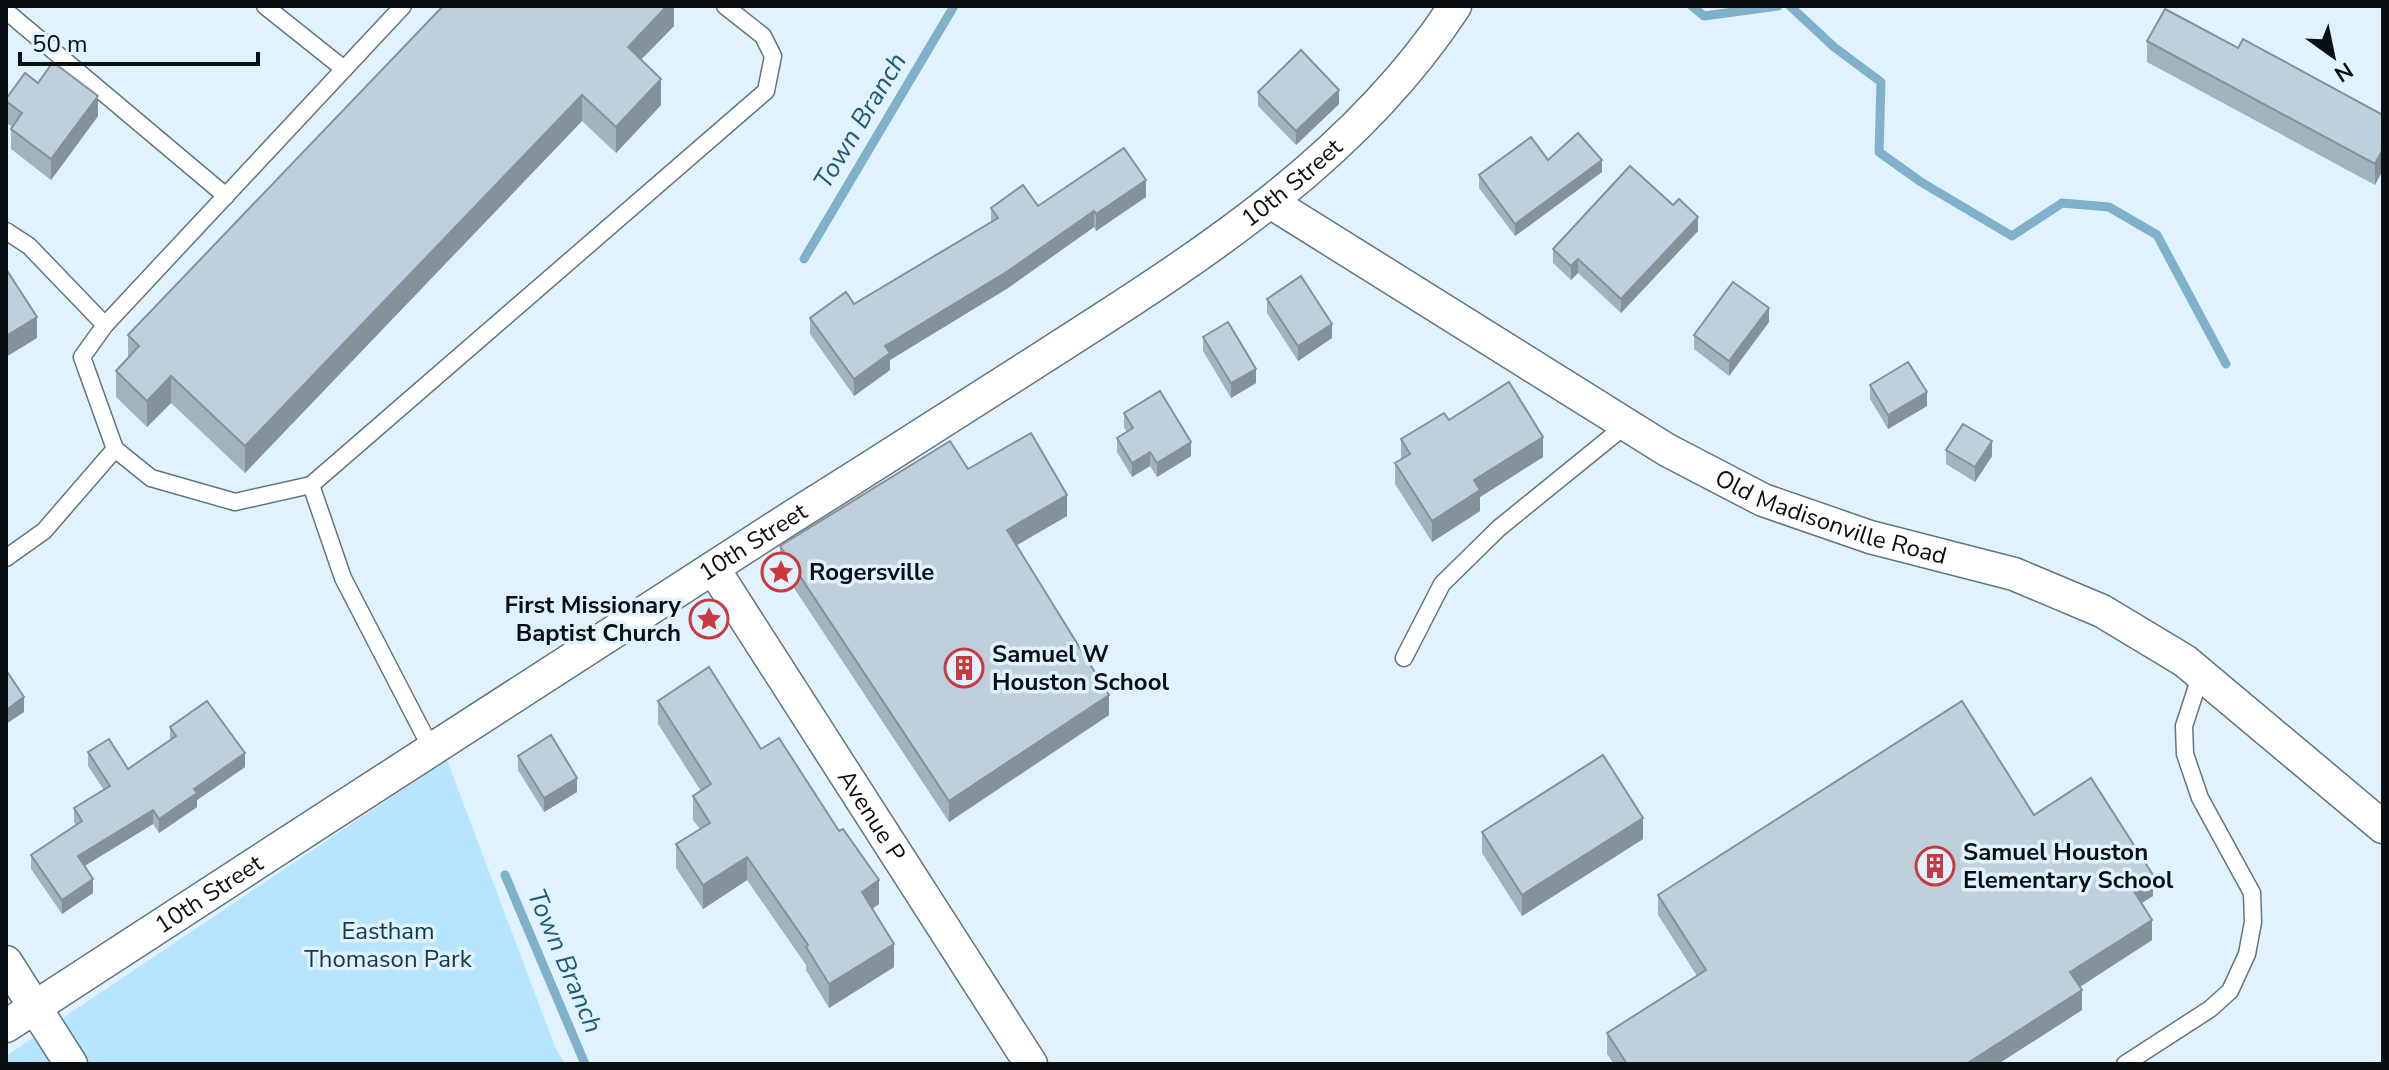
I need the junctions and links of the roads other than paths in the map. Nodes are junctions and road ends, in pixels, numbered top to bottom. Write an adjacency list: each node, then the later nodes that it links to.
1 (265, 6): 6 (lane)
2 (403, 6): 6 (lane)
3 (725, 6): 13 (lane)
4 (1455, 6): 8 (street, 10th Street)
5 (6, 11): 7 (lane)
6 (344, 69): 7 (lane)
7 (226, 196): 10 (lane)
8 (1272, 203): 11 (street, Old Madisonville Road); 15 (street, 10th Street)
9 (6, 231): 10 (lane)
10 (105, 325): 12 (lane)
11 (1626, 425): 16 (lane); 17 (street, Old Madisonville Road)
12 (115, 449): 13 (lane); 14 (lane)
13 (311, 485): 18 (lane)
14 (6, 558)
15 (713, 568): 18 (street, 10th Street); 24 (street, Avenue P)
16 (1404, 658)
17 (2201, 674): 19 (street, Old Madisonville Road); 25 (lane)
18 (432, 750): 21 (street, 10th Street)
19 (2379, 818)
20 (6, 962): 21 (street)
21 (36, 1007): 22 (street, 10th Street); 23 (street)
22 (6, 1026)
23 (71, 1064)
24 (1031, 1064)
25 (2125, 1064)

